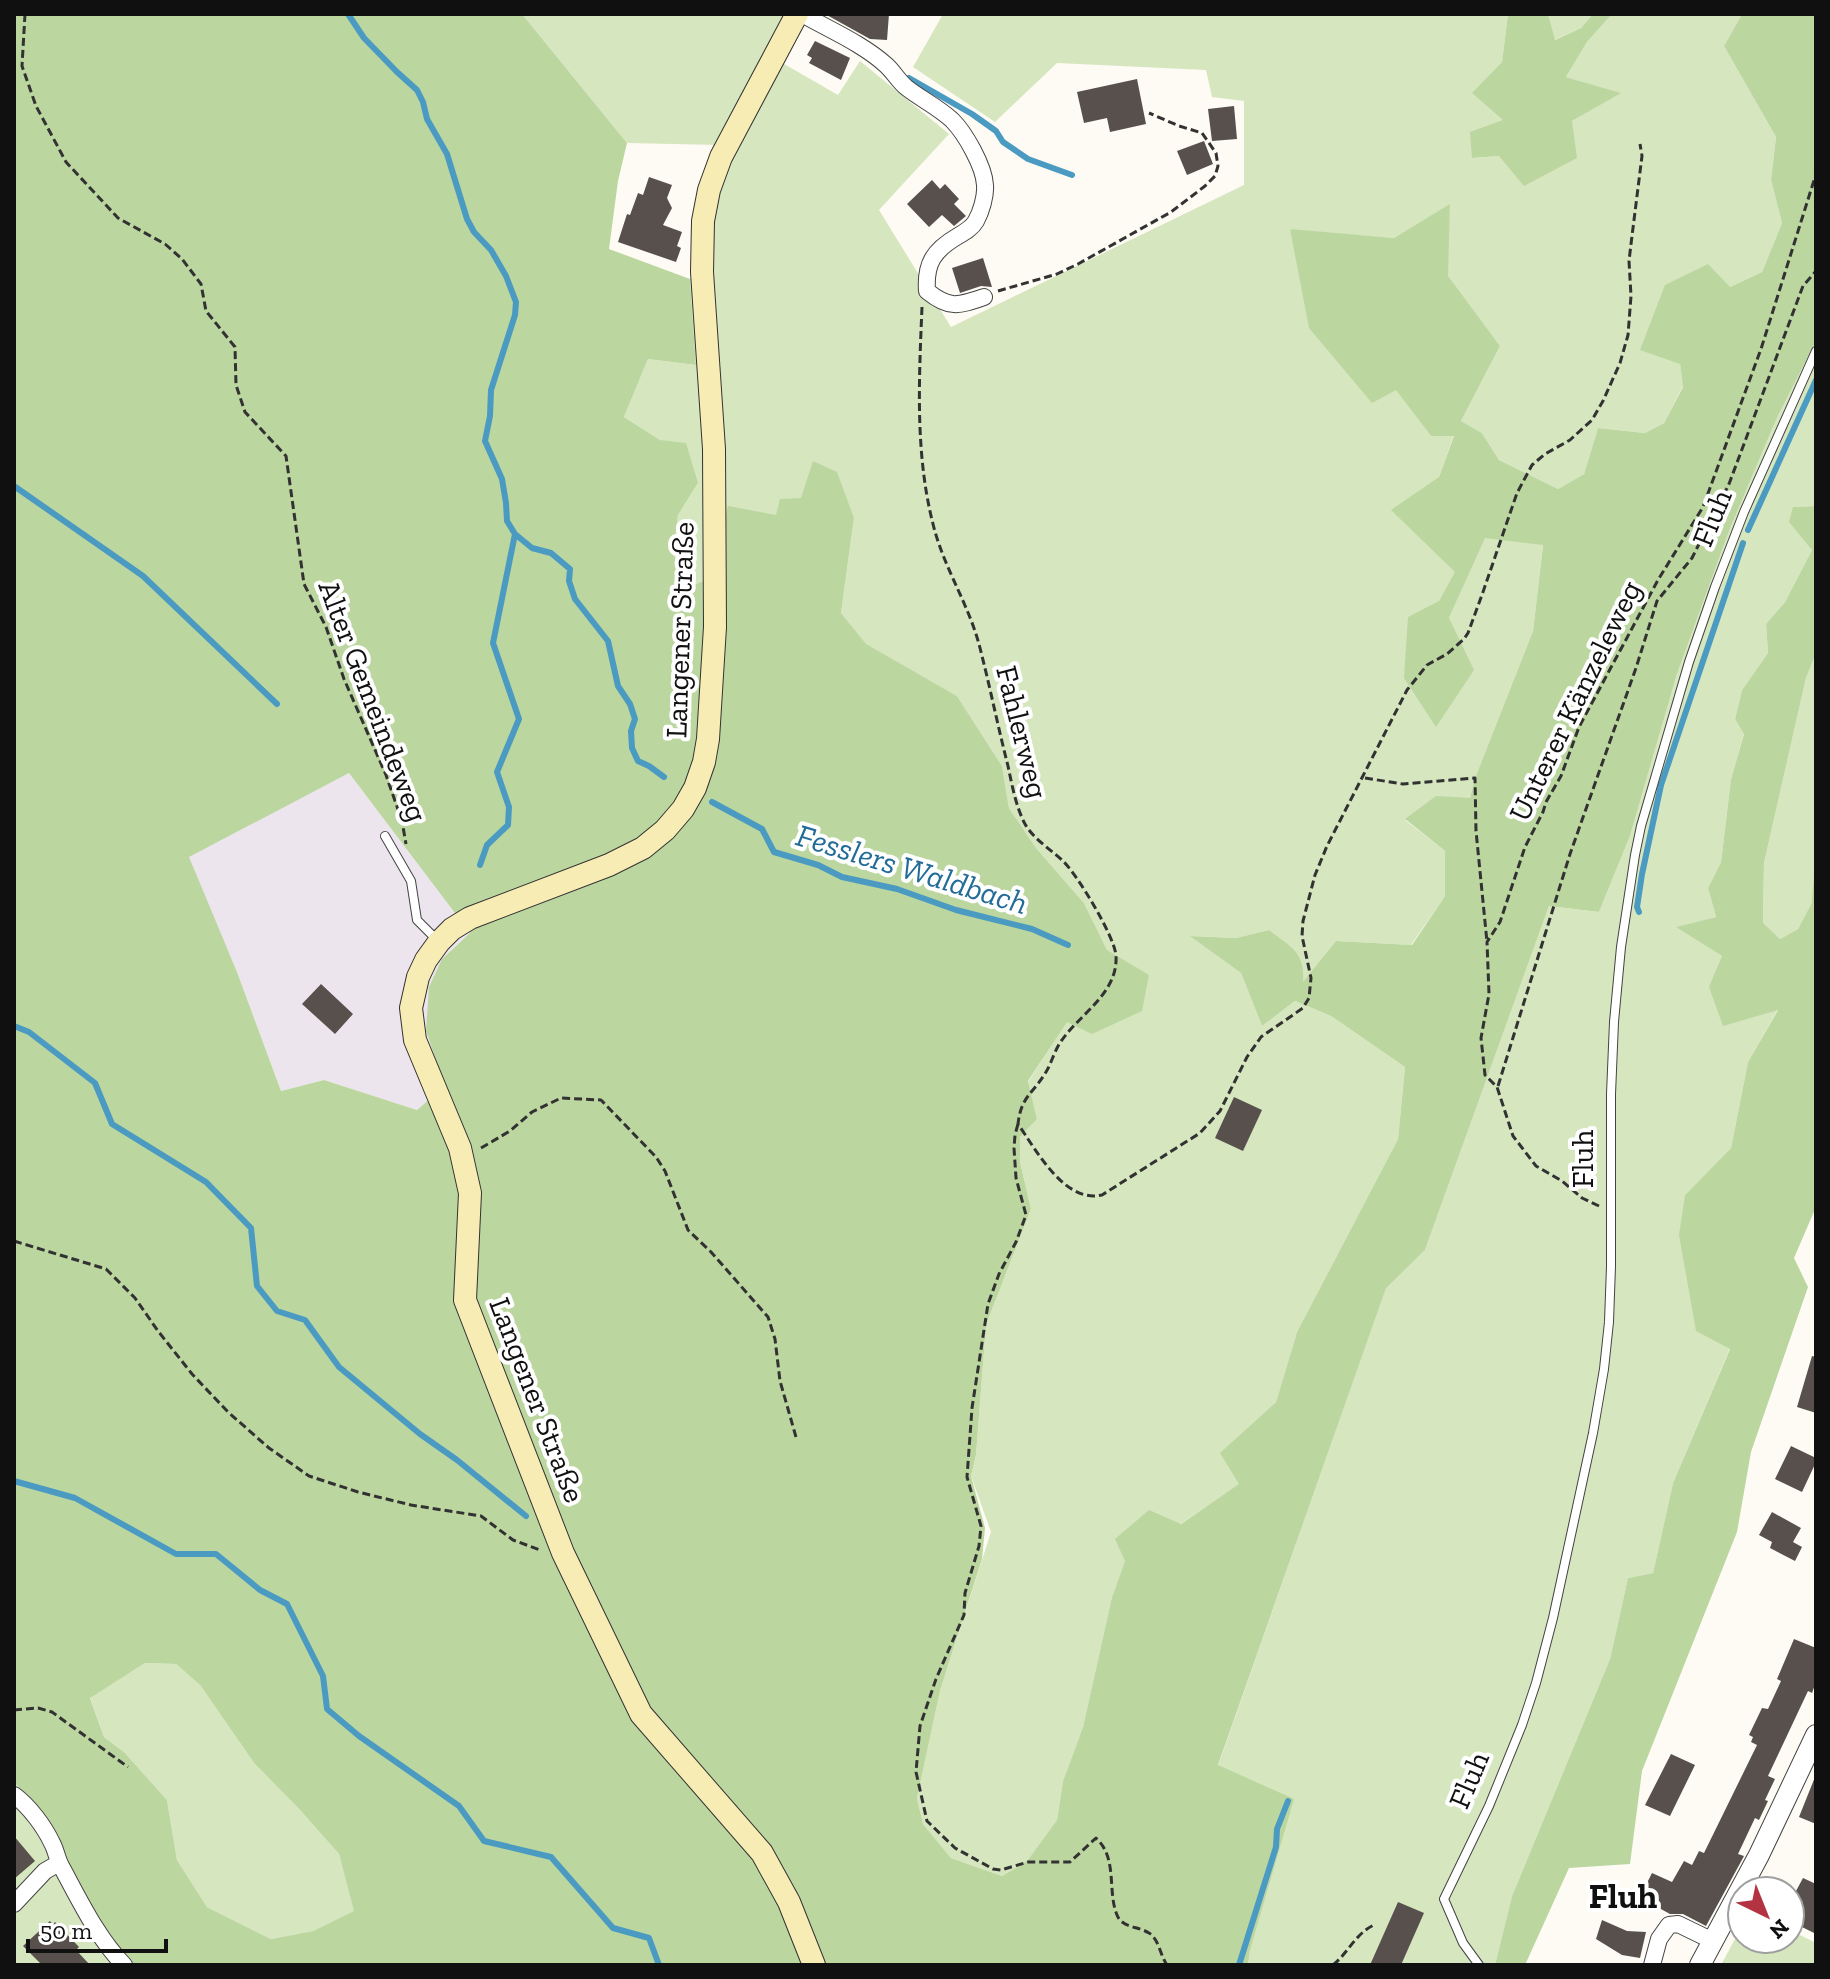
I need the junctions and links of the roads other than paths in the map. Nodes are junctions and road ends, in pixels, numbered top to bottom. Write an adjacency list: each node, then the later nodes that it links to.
1 (800, 14): 2 (street); 5 (main road, Langener Straße)
2 (984, 297)
3 (1816, 351): 13 (lane, Fluh)
4 (385, 836): 5 (lane)
5 (439, 942): 12 (main road, Langener Straße)
6 (1816, 1735): 10 (street)
7 (14, 1795): 8 (street)
8 (59, 1863): 9 (street); 11 (street)
9 (14, 1904)
10 (1713, 1941): 14 (street); 15 (street)
11 (124, 1965)
12 (814, 1965)
13 (1479, 1965)
14 (1652, 1965)
15 (1700, 1965)

